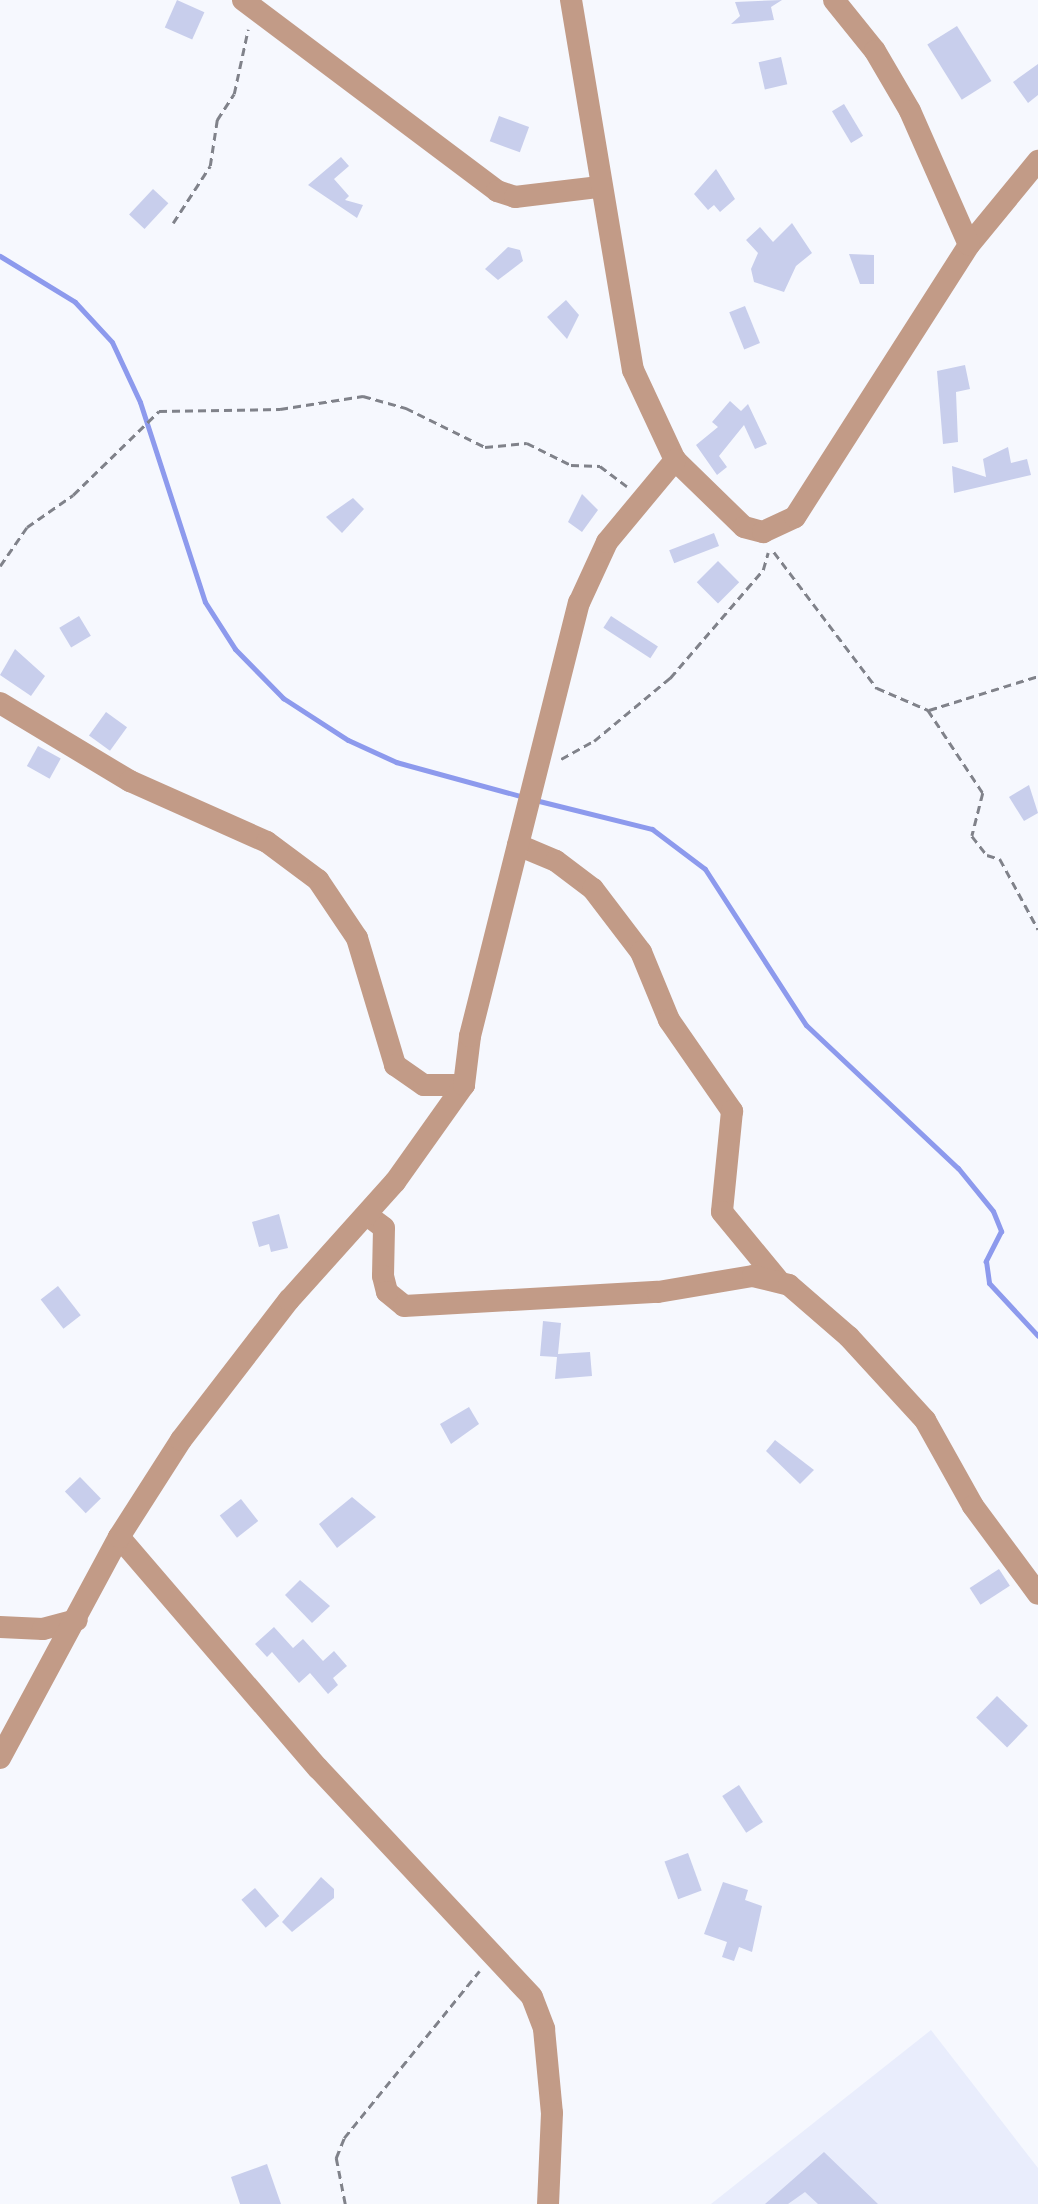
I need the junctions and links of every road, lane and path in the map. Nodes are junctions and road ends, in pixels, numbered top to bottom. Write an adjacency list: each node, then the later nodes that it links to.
1 (571, 0): 5 (street)
2 (834, 0): 7 (street)
3 (247, 4): 5 (street); 6 (path)
4 (1038, 161): 7 (street)
5 (599, 187): 8 (street)
6 (174, 223)
7 (969, 245): 8 (street)
8 (674, 460): 9 (street)
9 (644, 498): 10 (path); 14 (street)
10 (0, 566)
11 (1038, 676): 13 (path)
12 (0, 703): 17 (street)
13 (928, 710): 14 (path); 16 (path)
14 (539, 768): 15 (street)
15 (520, 838): 17 (street); 19 (street)
16 (1038, 929)
17 (464, 1085): 18 (street)
18 (367, 1215): 19 (street); 20 (street)
19 (778, 1280): 21 (street)
20 (119, 1537): 22 (street); 25 (street)
21 (1038, 1594)
22 (76, 1620): 23 (street); 24 (street)
23 (0, 1628)
24 (0, 1758)
25 (493, 1948): 26 (path); 27 (street)
26 (345, 2204)
27 (548, 2204)

